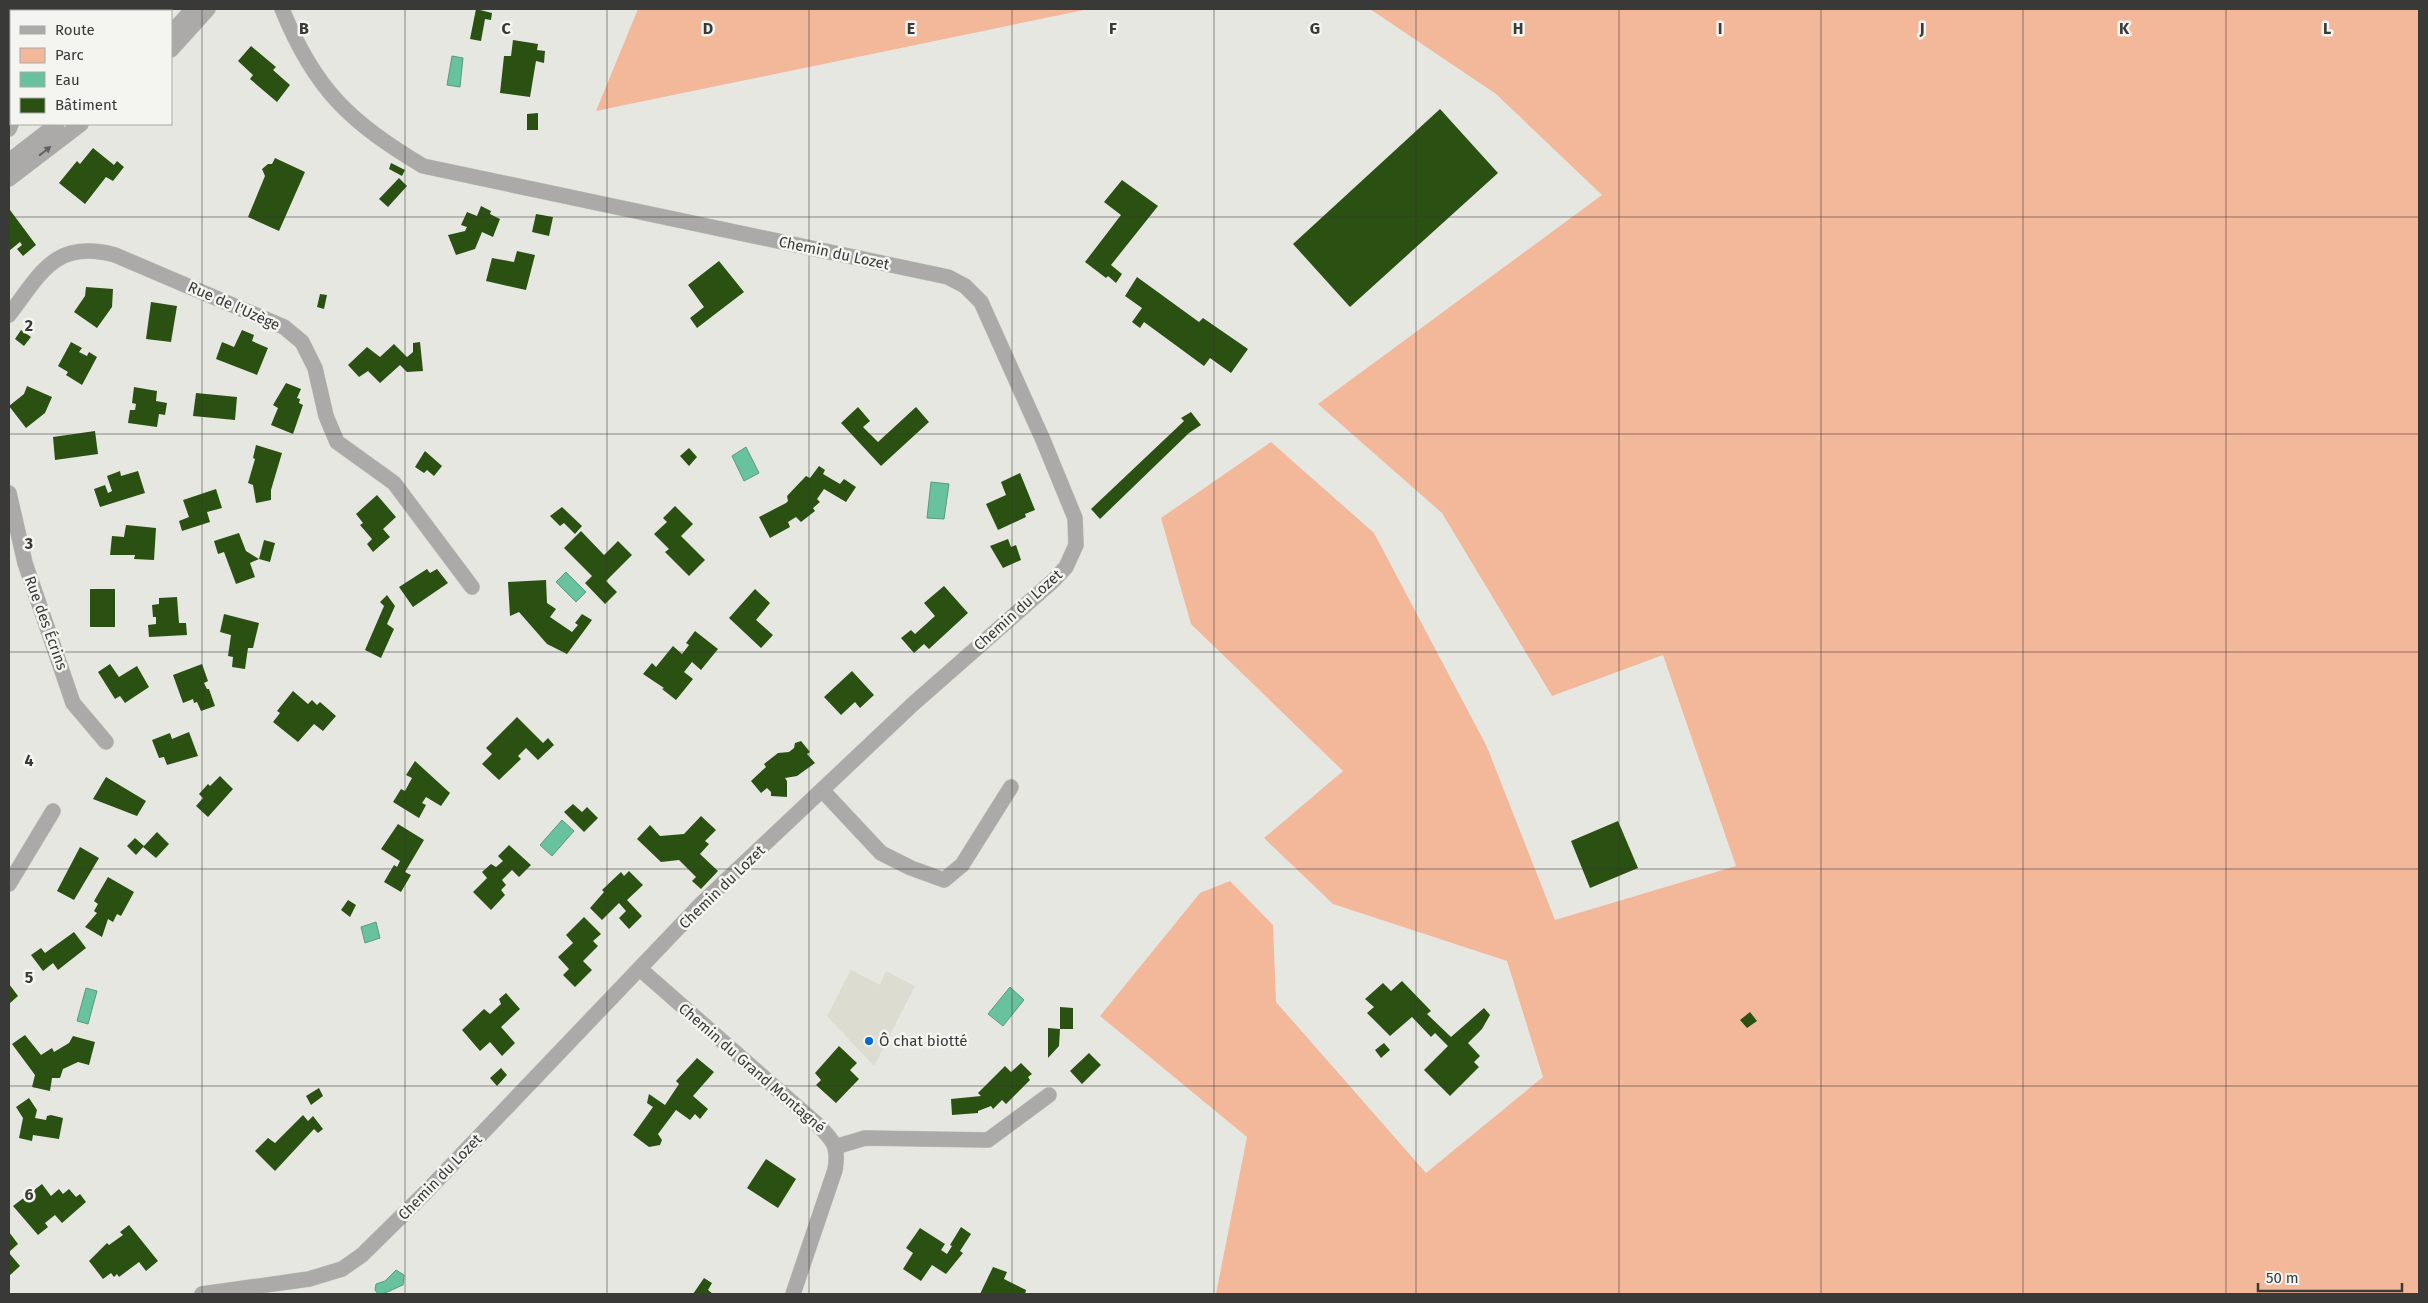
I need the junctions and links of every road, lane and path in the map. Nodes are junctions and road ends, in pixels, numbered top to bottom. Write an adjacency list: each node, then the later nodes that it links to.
1 (193, 9): 4 (street)
2 (208, 9): 5 (street)
3 (282, 9): 15 (street, Chemin du Lozet)
4 (172, 32)
5 (172, 49)
6 (56, 125): 8 (street)
7 (79, 125): 8 (street, one-way to 7)
8 (13, 159): 9 (street)
9 (9, 179)
10 (9, 315): 12 (street, Rue de l'Uzège)
11 (9, 493): 13 (street, Rue des Écrins)
12 (472, 587)
13 (106, 742)
14 (1011, 787): 15 (street)
15 (822, 790): 18 (street, Chemin du Lozet)
16 (53, 811): 17 (street)
17 (9, 884)
18 (640, 969): 20 (street, Chemin du Grand Montagné); 21 (street, Chemin du Lozet)
19 (1049, 1095): 20 (street)
20 (835, 1147): 22 (street, Chemin du Grand Montagné)
21 (202, 1294)
22 (794, 1294)

